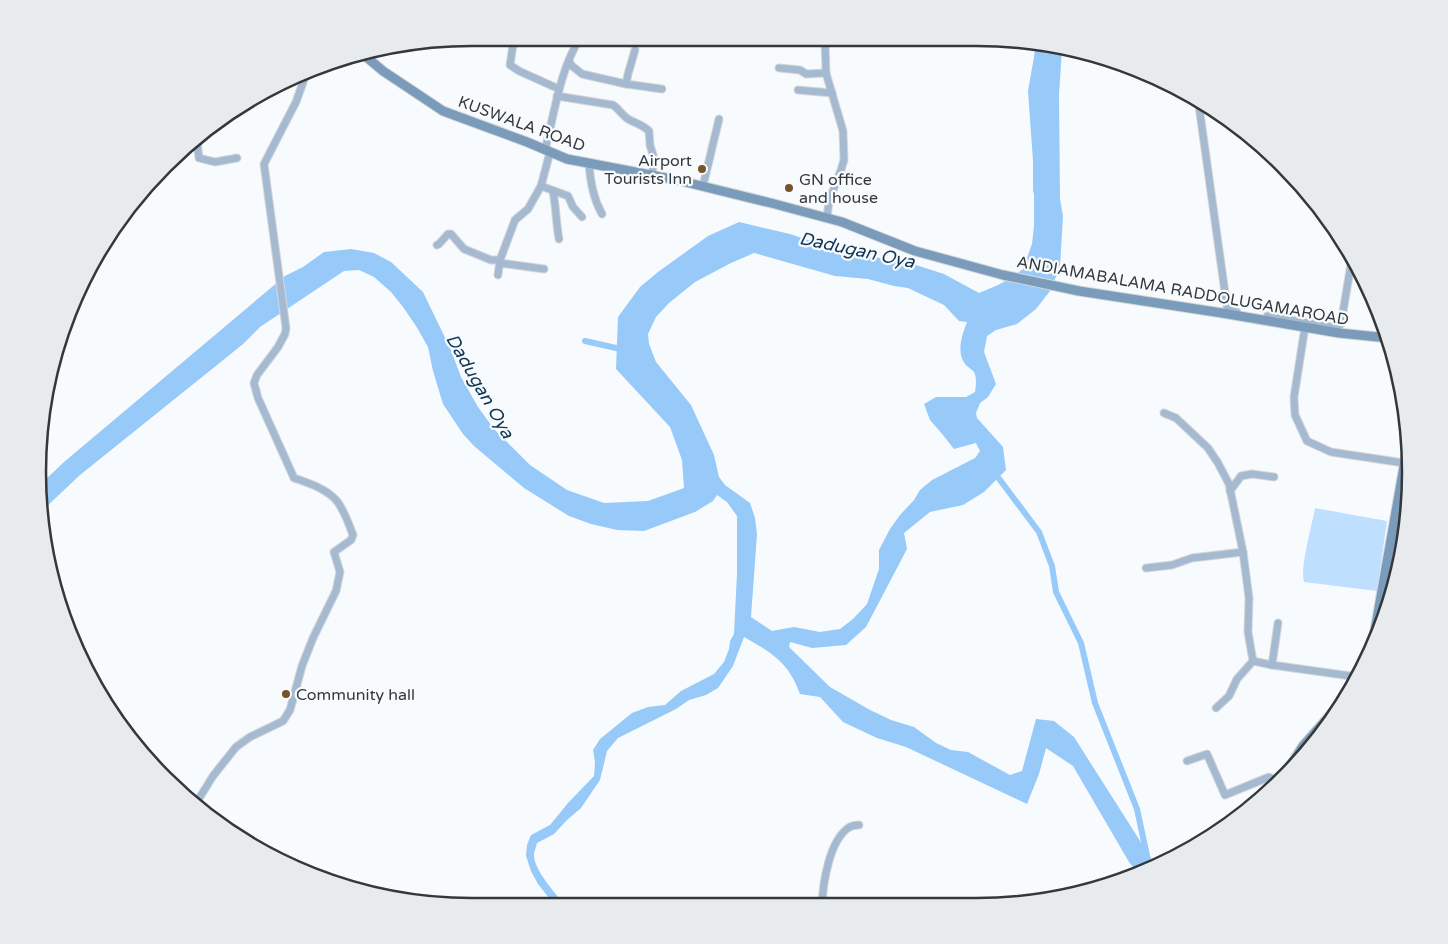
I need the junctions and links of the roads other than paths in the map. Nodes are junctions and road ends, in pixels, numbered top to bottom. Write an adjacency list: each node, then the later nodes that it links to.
1 (513, 46): 13 (street)
2 (575, 46): 6 (street)
3 (825, 46): 8 (street)
4 (635, 50): 10 (street)
5 (369, 59): 18 (street, KUSWALA ROAD)
6 (569, 60): 10 (street); 13 (street)
7 (779, 68): 8 (street)
8 (826, 73): 14 (street)
9 (303, 81): 52 (street)
10 (626, 84): 11 (street)
11 (662, 89)
12 (798, 90): 14 (street)
13 (558, 92): 18 (street); 21 (street)
14 (832, 93): 27 (street)
15 (1199, 110): 32 (street)
16 (719, 119): 23 (street)
17 (198, 147): 19 (street)
18 (548, 151): 20 (street, KUSWALA ROAD); 22 (street)
19 (237, 158)
20 (590, 163): 21 (street, KUSWALA ROAD); 25 (street)
21 (652, 175): 23 (street, KUSWALA ROAD)
22 (541, 186): 24 (street); 30 (street)
23 (703, 186): 27 (street, KUSWALA ROAD)
24 (553, 191): 26 (street); 28 (street)
25 (602, 214)
26 (582, 217)
27 (827, 218): 34 (street, KUSWALA ROAD)
28 (559, 239)
29 (436, 245): 30 (street)
30 (500, 262): 31 (street); 33 (street)
31 (544, 269)
32 (1350, 269)
33 (498, 275)
34 (1003, 275): 35 (street, ANDIAMABALAMA RADDOLUGAMAROAD)
35 (1305, 327): 36 (street, ANDIAMABALAMA RADDOLUGAMAROAD); 38 (street)
36 (1380, 337)
37 (1164, 413): 41 (street)
38 (1402, 463)
39 (1402, 475): 44 (street)
40 (1274, 477): 41 (street)
41 (1230, 491): 42 (street)
42 (1243, 552): 43 (street); 46 (street)
43 (1146, 568)
44 (1378, 611)
45 (1278, 623): 47 (street)
46 (1254, 661): 47 (street); 49 (street)
47 (1272, 665): 48 (street)
48 (1350, 676)
49 (1216, 708)
50 (1187, 761): 51 (street)
51 (1271, 778)
52 (200, 799)
53 (859, 825): 54 (street)
54 (822, 898)

